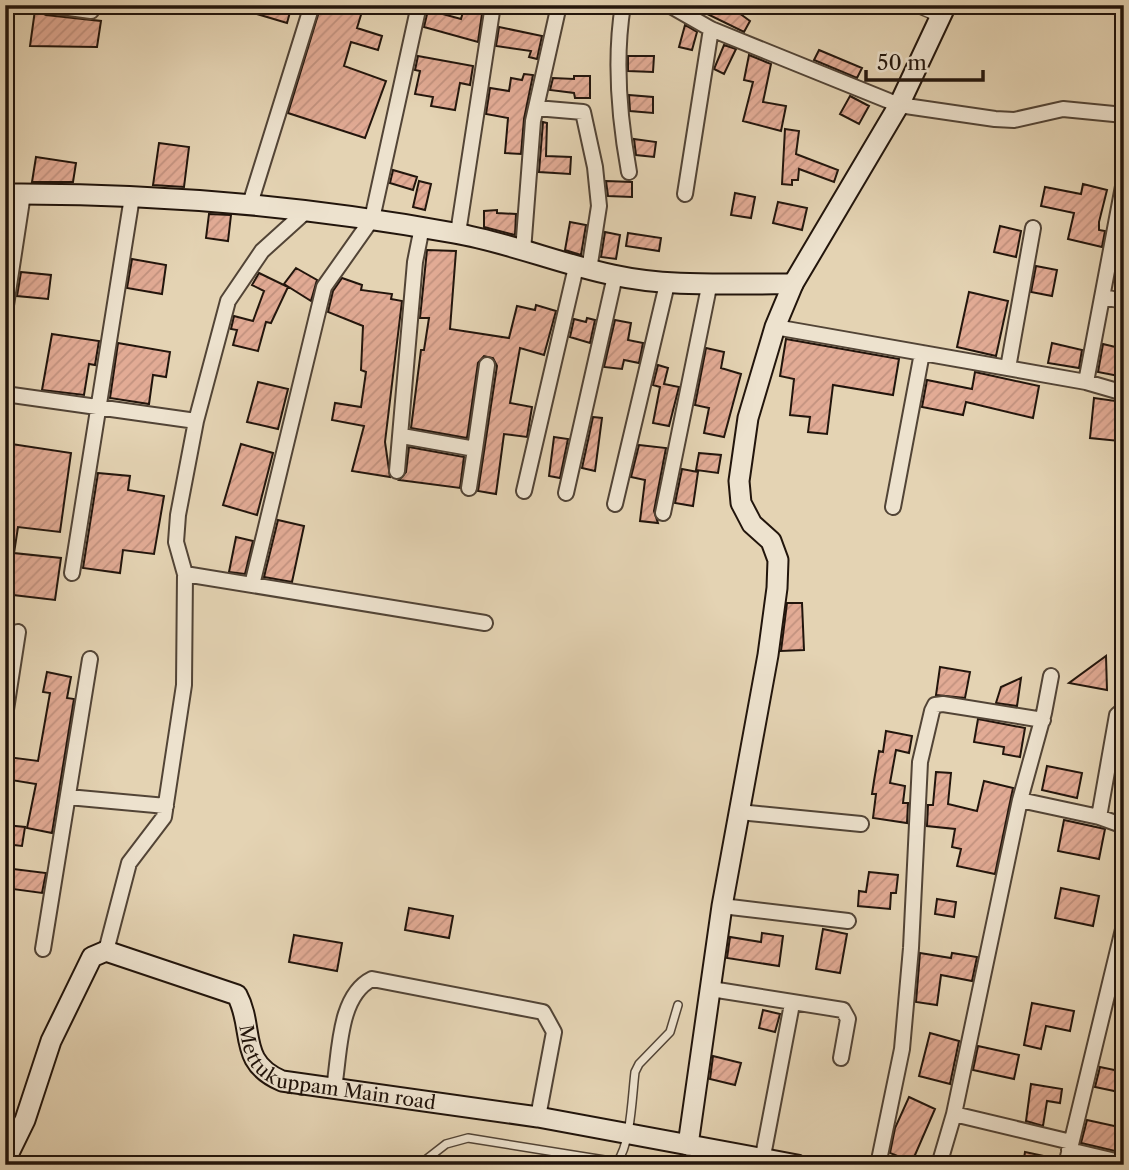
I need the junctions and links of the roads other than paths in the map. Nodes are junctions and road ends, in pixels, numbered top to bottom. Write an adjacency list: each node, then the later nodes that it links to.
1 (47, 5): 2 (street)
2 (92, 5)
3 (313, 5): 20 (street)
4 (419, 5): 22 (street)
5 (493, 5): 25 (street)
6 (559, 5): 13 (street)
7 (623, 5): 15 (street)
8 (669, 5): 11 (street)
9 (908, 5): 10 (lane)
10 (943, 12): 12 (street)
11 (711, 29): 12 (street); 18 (street)
12 (899, 105): 14 (street); 31 (street)
13 (536, 108): 26 (street); 27 (street)
14 (1124, 115)
15 (629, 172)
16 (1124, 181): 32 (street)
17 (14, 194): 19 (street); 34 (street)
18 (685, 194)
19 (132, 197): 20 (street); 42 (street)
20 (250, 204): 21 (street)
21 (304, 213): 22 (street); 43 (street)
22 (372, 219): 23 (street); 55 (street)
23 (422, 227): 25 (street); 44 (street)
24 (1033, 228): 38 (street)
25 (458, 233): 26 (street)
26 (523, 251): 27 (street)
27 (583, 268): 28 (street); 48 (street)
28 (615, 276): 30 (street); 49 (street)
29 (710, 282): 30 (street); 31 (street); 52 (street)
30 (667, 284): 50 (street)
31 (793, 284): 35 (street)
32 (1102, 297): 33 (street); 39 (street)
33 (1124, 301)
34 (5, 312)
35 (775, 327): 36 (street); 67 (street)
36 (922, 353): 38 (street); 51 (street)
37 (487, 365): 45 (street)
38 (1008, 368): 39 (street)
39 (1086, 382): 40 (street)
40 (1124, 393)
41 (5, 394): 42 (street)
42 (98, 407): 43 (street); 53 (street)
43 (196, 421): 54 (street)
44 (402, 436): 45 (street); 46 (street)
45 (475, 449): 47 (street)
46 (397, 471)
47 (469, 488)
48 (523, 491)
49 (566, 493)
50 (615, 504)
51 (893, 507)
52 (663, 513)
53 (72, 573)
54 (185, 574): 55 (street); 66 (street)
55 (252, 585): 56 (street)
56 (485, 623)
57 (18, 632): 59 (street)
58 (90, 659): 64 (street)
59 (9, 671): 62 (street)
60 (1051, 676): 63 (street)
61 (1124, 709): 68 (street)
62 (5, 716)
63 (1043, 720): 65 (street); 91 (street)
64 (68, 797): 66 (street); 74 (street)
65 (1020, 800): 68 (street); 81 (street)
66 (166, 806): 75 (street)
67 (739, 812): 69 (street); 71 (street)
68 (1099, 817): 70 (street)
69 (861, 824)
70 (1124, 826)
71 (722, 906): 72 (street); 76 (street)
72 (848, 920)
73 (1124, 925): 85 (street)
74 (43, 949)
75 (106, 951): 80 (street, Mettukuppam Main road); 87 (street)
76 (711, 989): 77 (street); 84 (street)
77 (792, 1004): 79 (street); 86 (street)
78 (678, 1005): 83 (lane)
79 (841, 1058)
80 (334, 1087): 82 (street, Mettukuppam Main road); 82 (street)
81 (954, 1114): 85 (street); 92 (street)
82 (538, 1117): 83 (street, Mettukuppam Main road)
83 (626, 1134): 84 (street, Mettukuppam Main road); 89 (lane)
84 (688, 1145): 86 (street, Mettukuppam Main road)
85 (1068, 1152): 88 (street)
86 (763, 1156): 90 (street, Mettukuppam Main road)
87 (5, 1161)
88 (1124, 1163)
89 (419, 1165)
90 (797, 1165)
91 (878, 1165)
92 (939, 1165)

